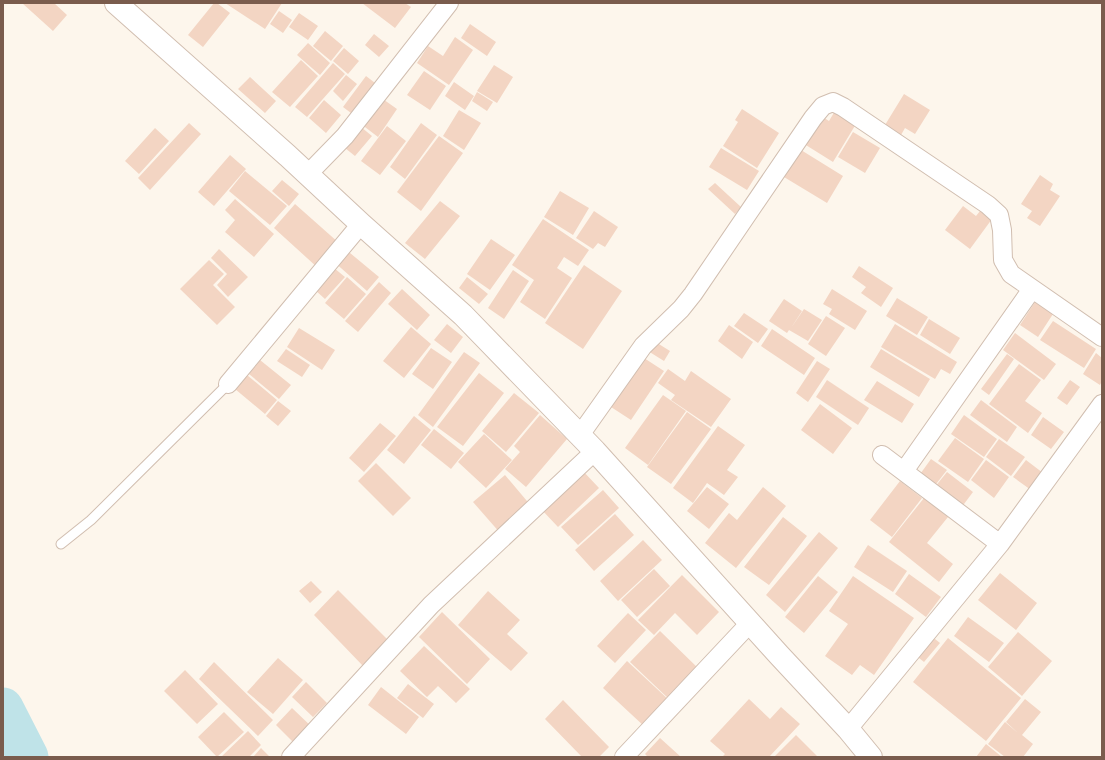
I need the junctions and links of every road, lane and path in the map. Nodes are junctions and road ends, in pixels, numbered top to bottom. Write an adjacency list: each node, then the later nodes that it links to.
1 (116, 3): 3 (street)
2 (449, 3): 3 (street)
3 (307, 174): 4 (street)
4 (361, 224): 7 (street); 9 (street)
5 (1032, 289): 6 (street); 9 (street); 12 (street)
6 (1102, 337)
7 (228, 384): 13 (lane)
8 (1102, 404): 14 (street)
9 (580, 435): 10 (street)
10 (595, 451): 15 (street); 17 (street)
11 (882, 454): 12 (street)
12 (904, 471): 14 (street)
13 (61, 544)
14 (1000, 544): 16 (street)
15 (750, 623): 16 (street); 18 (street)
16 (848, 730): 19 (street)
17 (290, 757)
18 (624, 757)
19 (871, 757)

